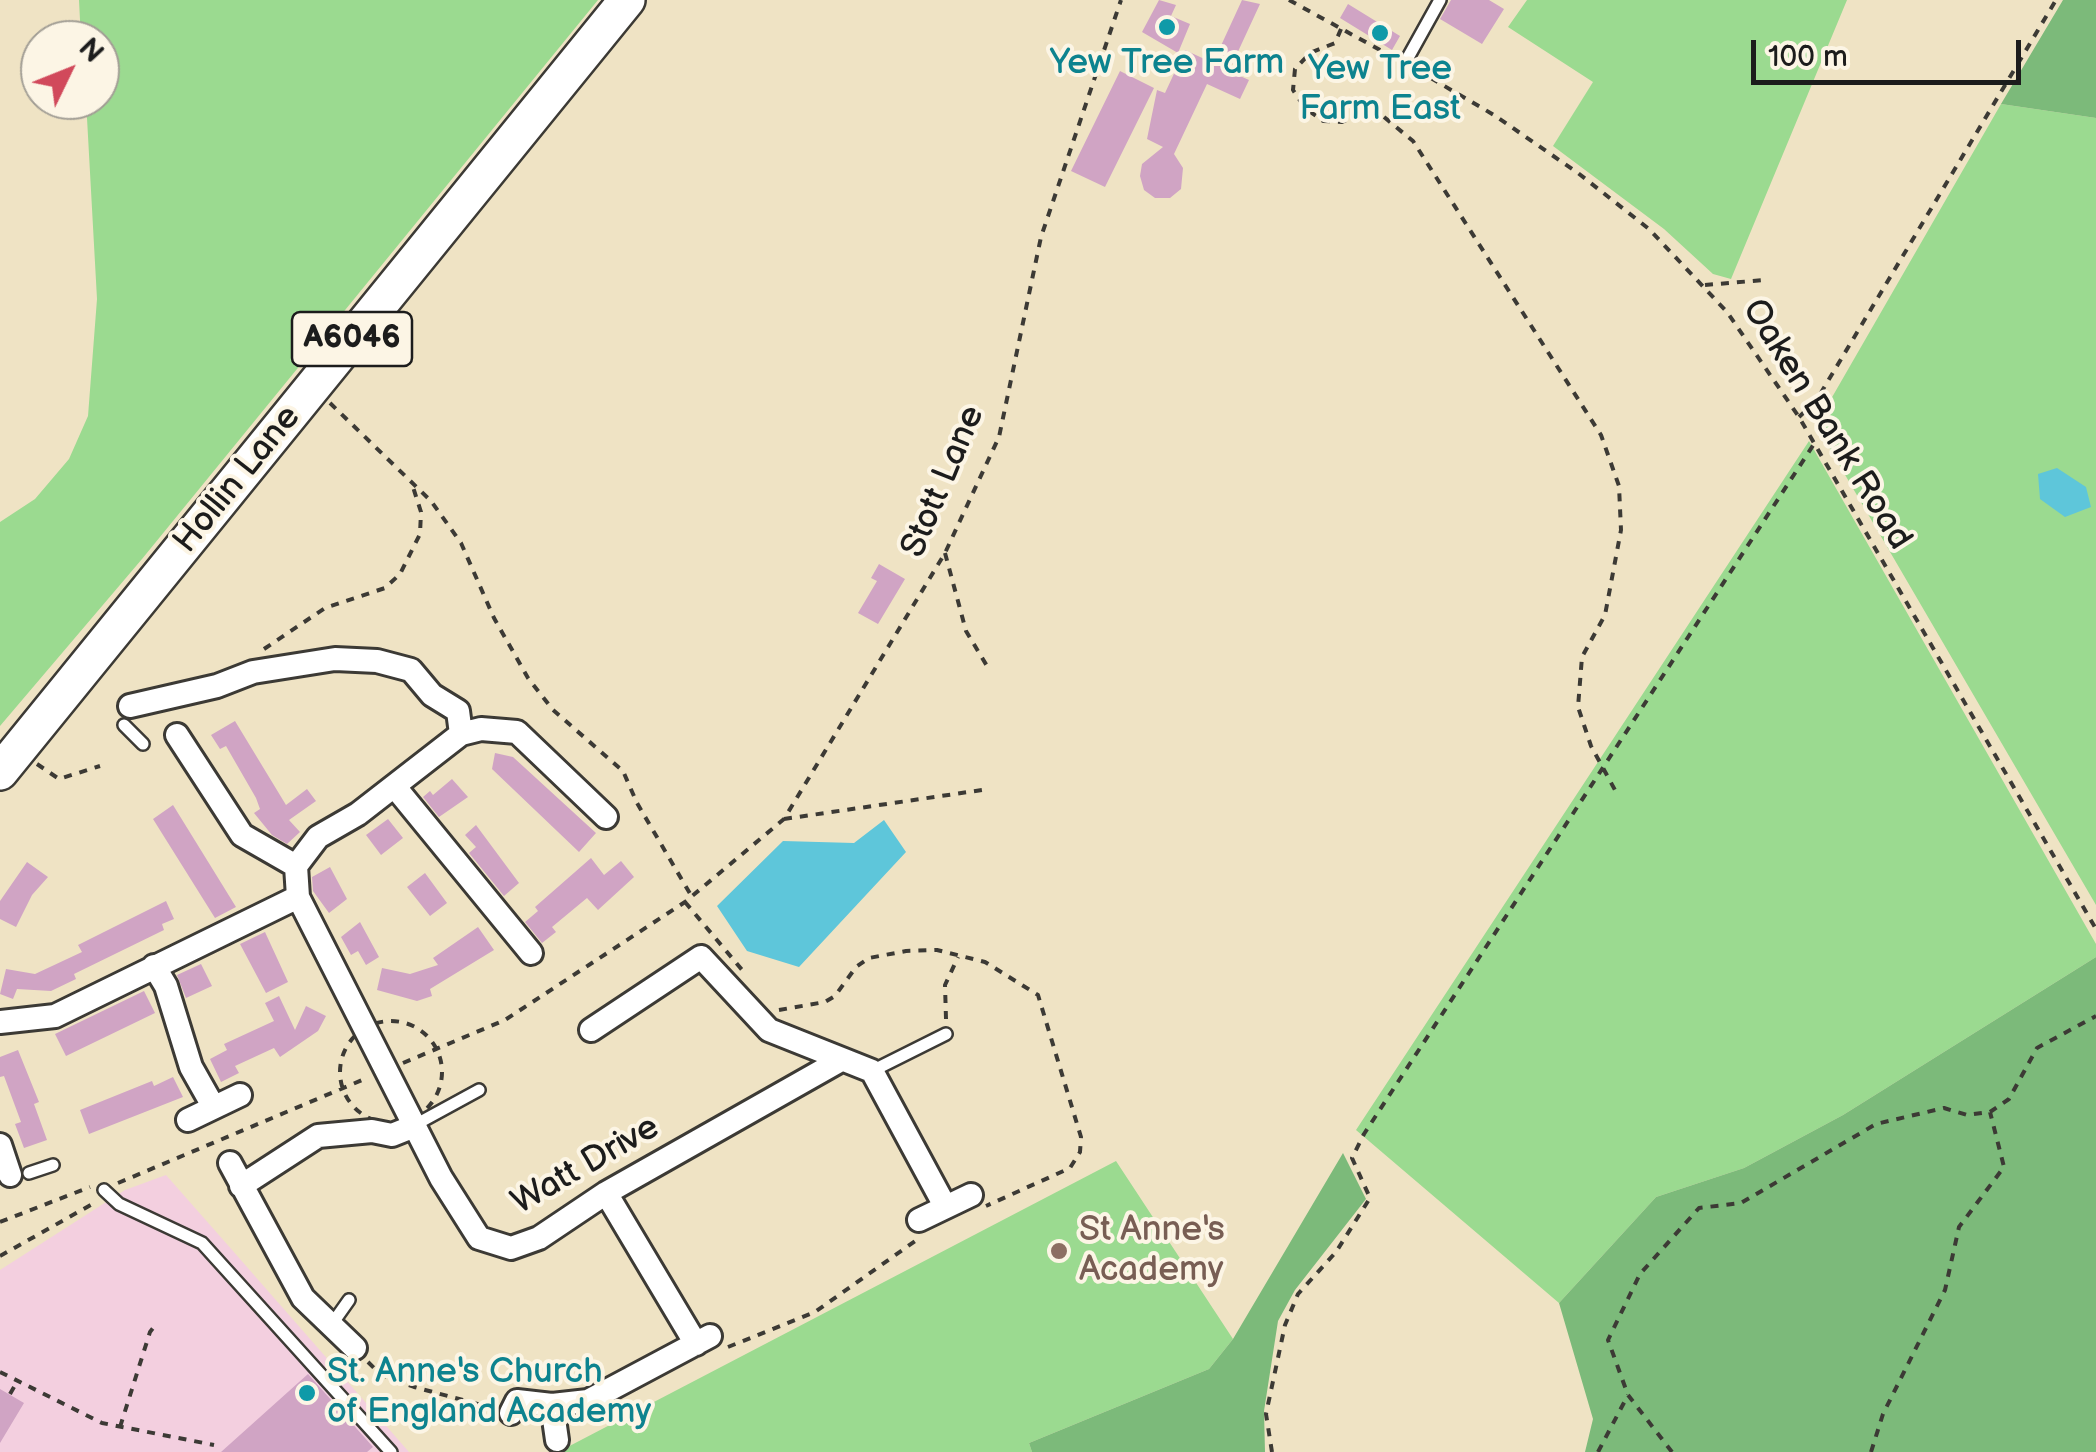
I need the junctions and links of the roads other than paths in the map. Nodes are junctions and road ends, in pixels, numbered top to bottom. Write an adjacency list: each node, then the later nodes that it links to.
1 (627, 0): 8 (main road, Hollin Lane / A6046)
2 (1440, 0): 3 (lane)
3 (1405, 63)
4 (127, 715): 5 (street); 7 (lane)
5 (462, 734): 9 (street); 10 (street)
6 (177, 735): 11 (street)
7 (143, 744)
8 (9, 761)
9 (396, 786): 11 (street); 13 (street)
10 (606, 817)
11 (296, 866): 12 (street)
12 (298, 897): 14 (street); 24 (street, Watt Drive)
13 (532, 952)
14 (154, 966): 15 (street); 22 (street)
15 (0, 1022)
16 (592, 1030): 18 (street)
17 (946, 1034): 19 (lane)
18 (841, 1060): 19 (street); 31 (street, Watt Drive)
19 (872, 1071): 33 (street)
20 (479, 1090): 24 (lane)
21 (240, 1095): 22 (street)
22 (213, 1106): 23 (street)
23 (188, 1120)
24 (412, 1126): 29 (street); 31 (street, Watt Drive)
25 (0, 1145): 28 (street)
26 (230, 1163): 29 (street)
27 (53, 1165): 28 (lane)
28 (13, 1175)
29 (241, 1186): 36 (street)
30 (104, 1190): 41 (lane)
31 (606, 1193): 38 (street)
32 (971, 1195): 33 (street)
33 (946, 1206): 34 (street)
34 (919, 1220)
35 (349, 1300): 36 (lane)
36 (332, 1324): 37 (street)
37 (354, 1348)
38 (552, 1405): 39 (street); 40 (street)
39 (512, 1413)
40 (556, 1440)
41 (392, 1452)

